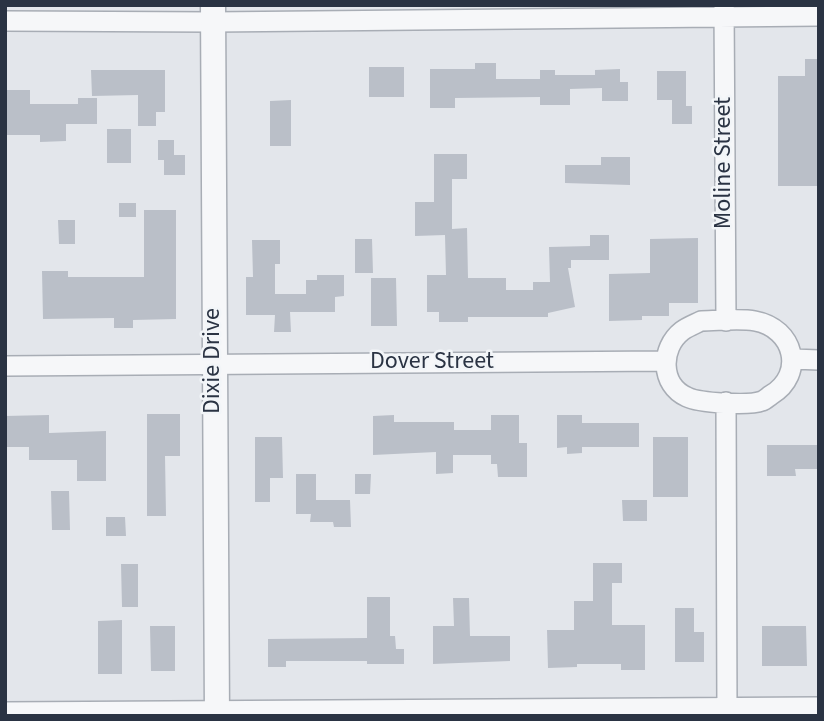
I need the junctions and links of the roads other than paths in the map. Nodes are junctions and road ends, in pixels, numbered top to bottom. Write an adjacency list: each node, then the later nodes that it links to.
1 (724, 11): 2 (street); 3 (street); 5 (street, Moline Street)
2 (213, 14): 4 (street); 9 (street, Dixie Drive)
3 (819, 16)
4 (5, 21)
5 (726, 321): 6 (street); 8 (street)
6 (793, 359): 7 (street); 11 (street)
7 (819, 360)
8 (665, 361): 9 (street, Dover Street); 11 (street)
9 (214, 364): 10 (street, Dover Street); 15 (street, Dixie Drive)
10 (5, 366)
11 (726, 402): 14 (street)
12 (819, 707): 14 (street)
13 (5, 712): 15 (street)
14 (727, 712): 15 (street)
15 (217, 713)

